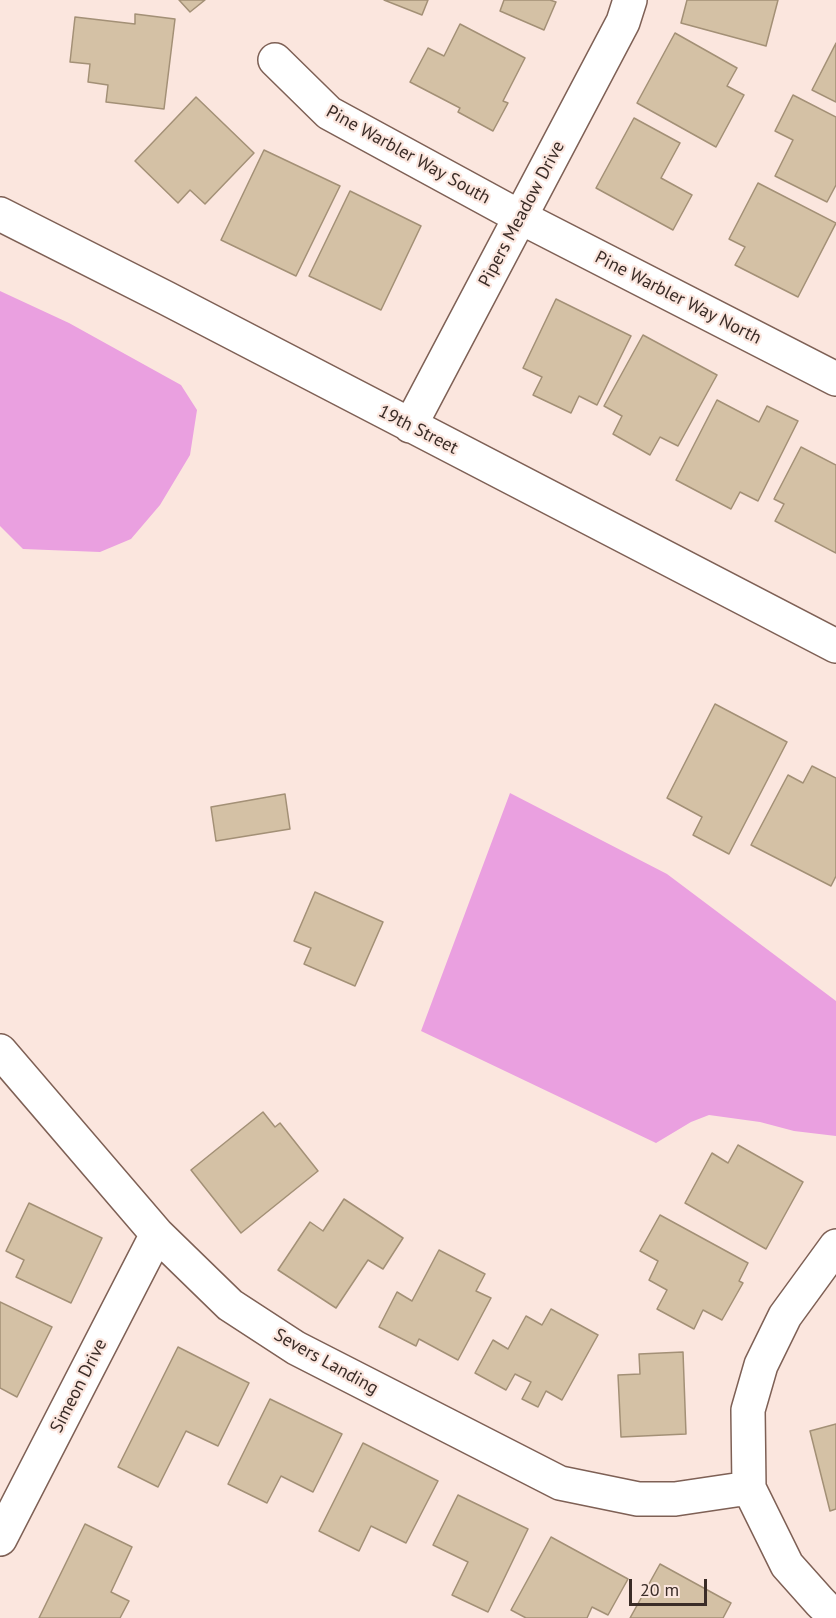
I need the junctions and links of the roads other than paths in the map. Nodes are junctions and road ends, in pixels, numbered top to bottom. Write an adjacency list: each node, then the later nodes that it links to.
1 (630, 0): 4 (street, Pipers Meadow Drive)
2 (275, 60): 4 (street, Pine Warbler Way South)
3 (0, 214): 6 (street, 19th Street)
4 (520, 217): 5 (street, Pine Warbler Way North); 6 (street, Pipers Meadow Drive)
5 (832, 366)
6 (411, 426): 7 (street, 19th Street)
7 (836, 646)
8 (0, 1052): 9 (street, Severs Landing)
9 (157, 1234): 11 (street, Severs Landing); 12 (street, Simeon Drive)
10 (836, 1246): 11 (street)
11 (749, 1488): 13 (street)
12 (0, 1539)
13 (836, 1618)

